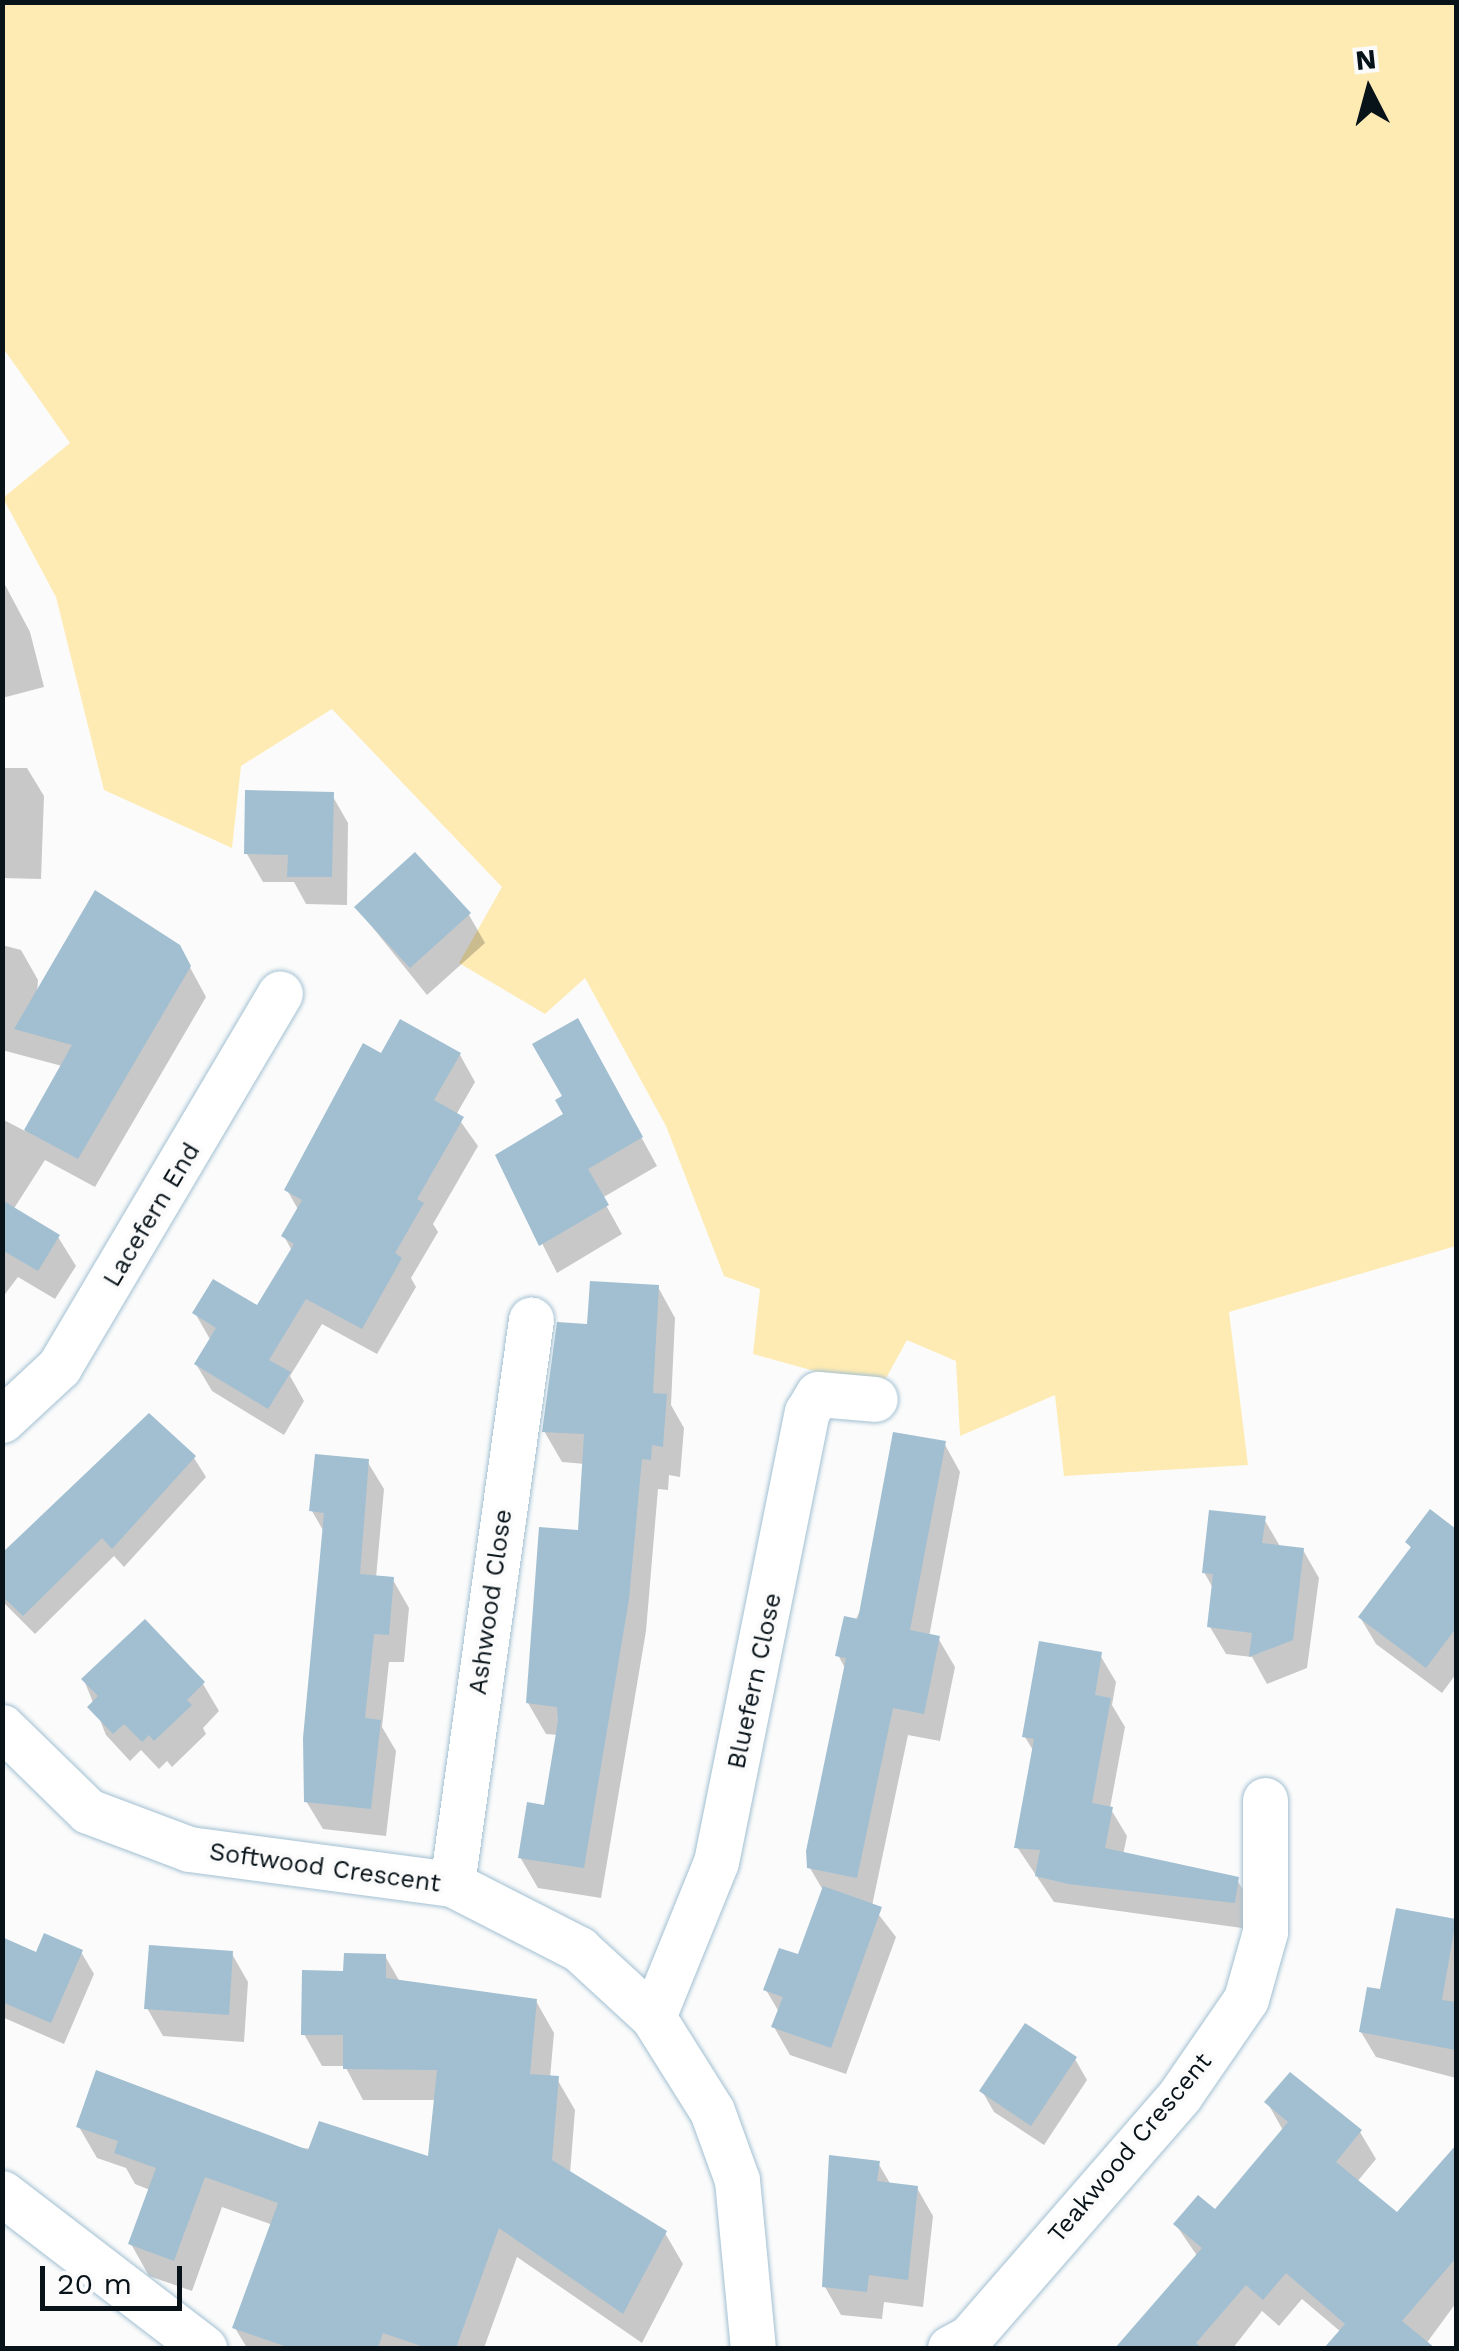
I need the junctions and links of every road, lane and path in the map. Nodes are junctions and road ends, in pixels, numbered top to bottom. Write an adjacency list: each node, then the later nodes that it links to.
1 (280, 993): 4 (street, Lacefern End)
2 (531, 1320): 7 (street, Ashwood Close)
3 (874, 1399): 8 (street, Bluefern Close)
4 (2, 1420)
5 (2, 1727): 7 (street, Softwood Crescent)
6 (1265, 1800): 12 (street, Teakwood Crescent)
7 (452, 1884): 8 (street, Softwood Crescent)
8 (653, 2017): 11 (street, Softwood Crescent)
9 (2, 2192): 10 (street)
10 (204, 2348)
11 (753, 2348)
12 (950, 2348)

